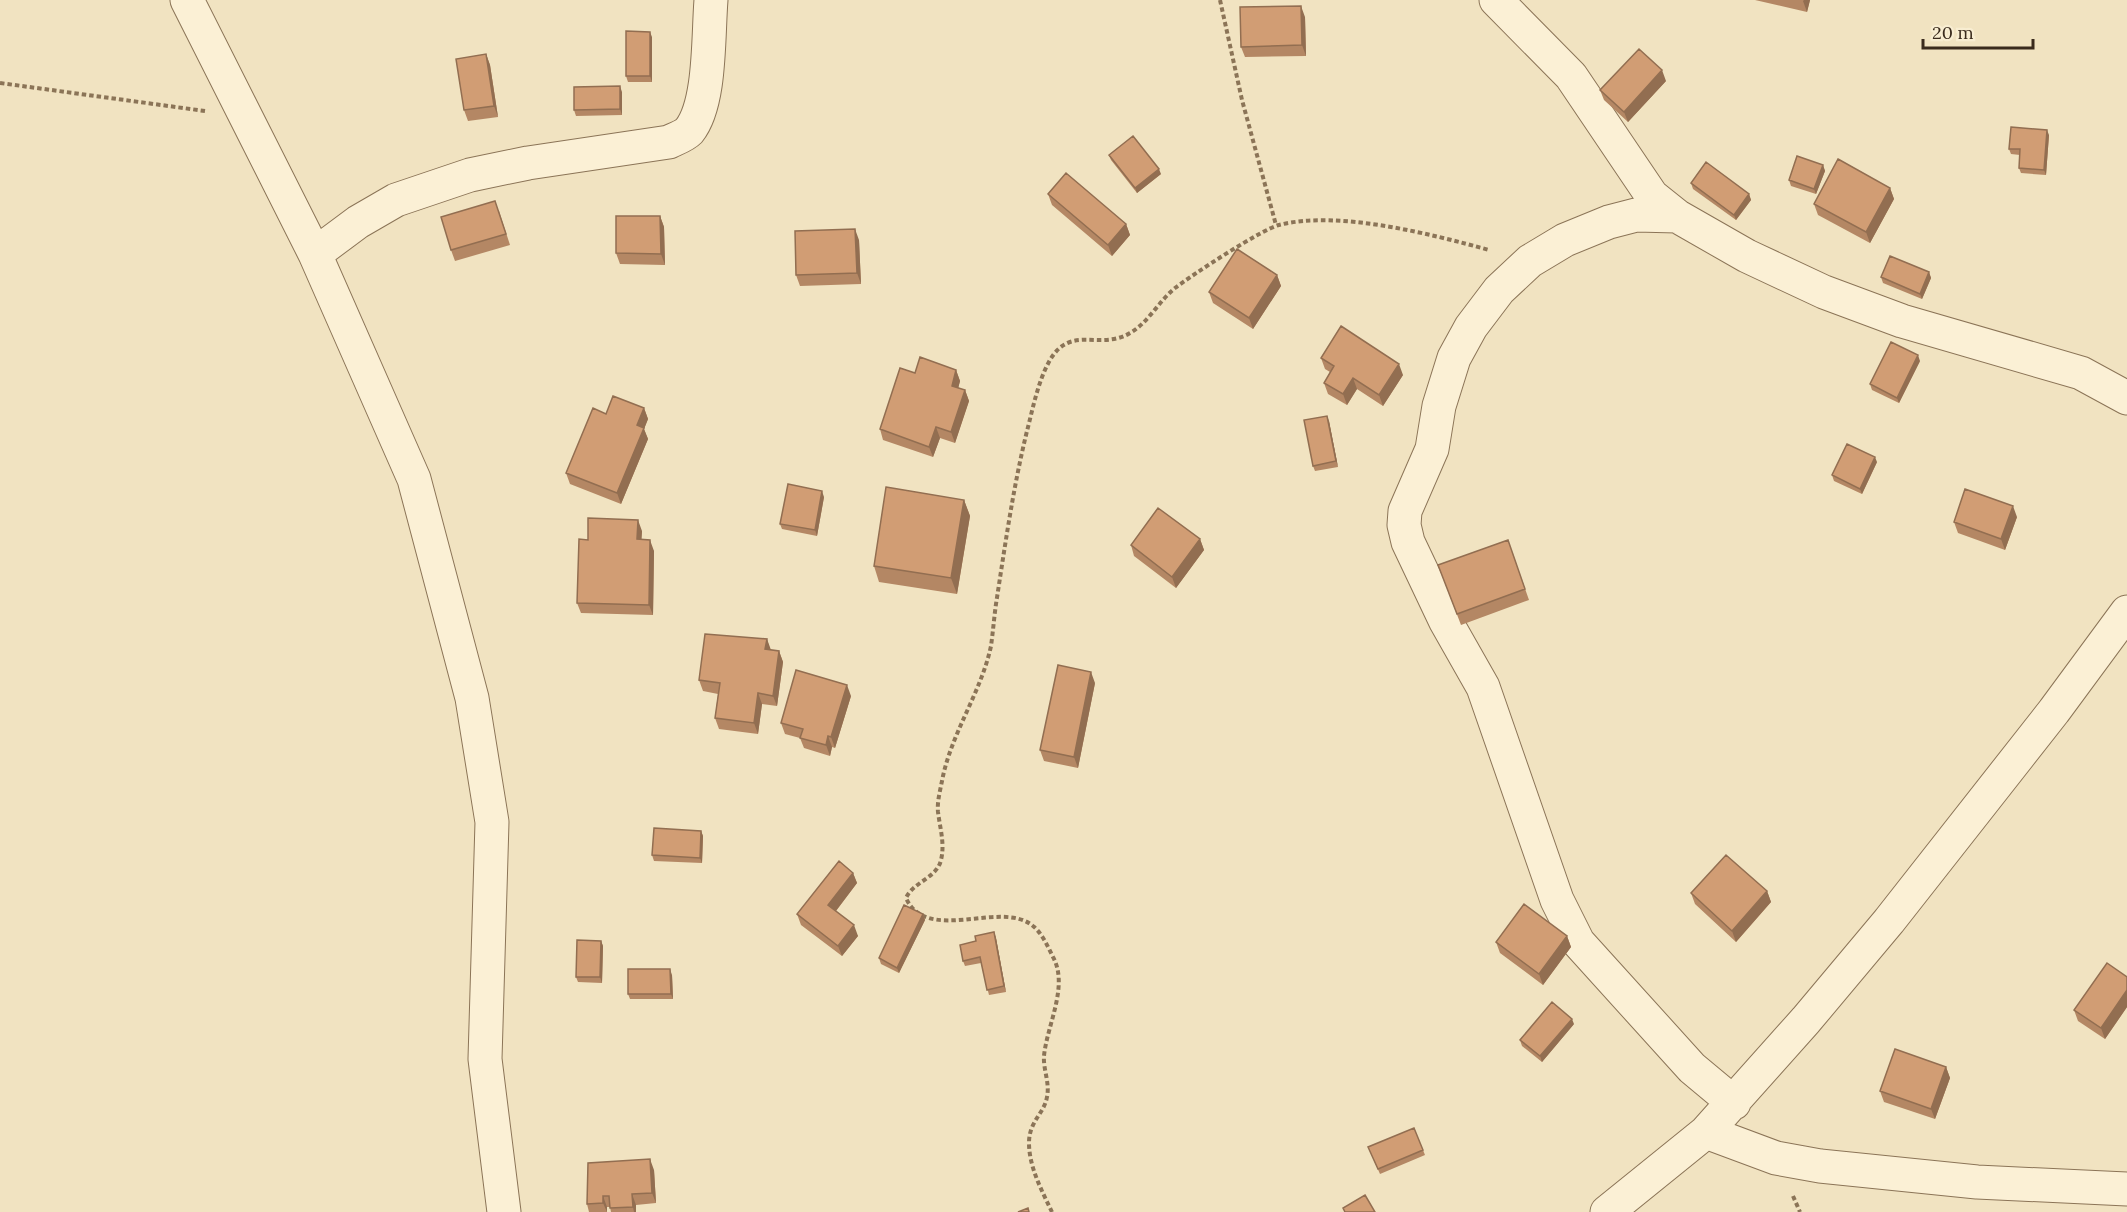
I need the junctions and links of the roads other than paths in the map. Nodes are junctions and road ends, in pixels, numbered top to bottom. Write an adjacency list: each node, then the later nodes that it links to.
1 (187, 0): 5 (street)
2 (711, 0): 5 (street)
3 (1496, 0): 4 (street)
4 (1677, 216): 6 (street); 8 (street)
5 (315, 254): 11 (street)
6 (2127, 399)
7 (2127, 612): 8 (street)
8 (1734, 1103): 9 (street)
9 (1706, 1132): 10 (street); 12 (street)
10 (2127, 1189)
11 (504, 1212)
12 (1607, 1212)

